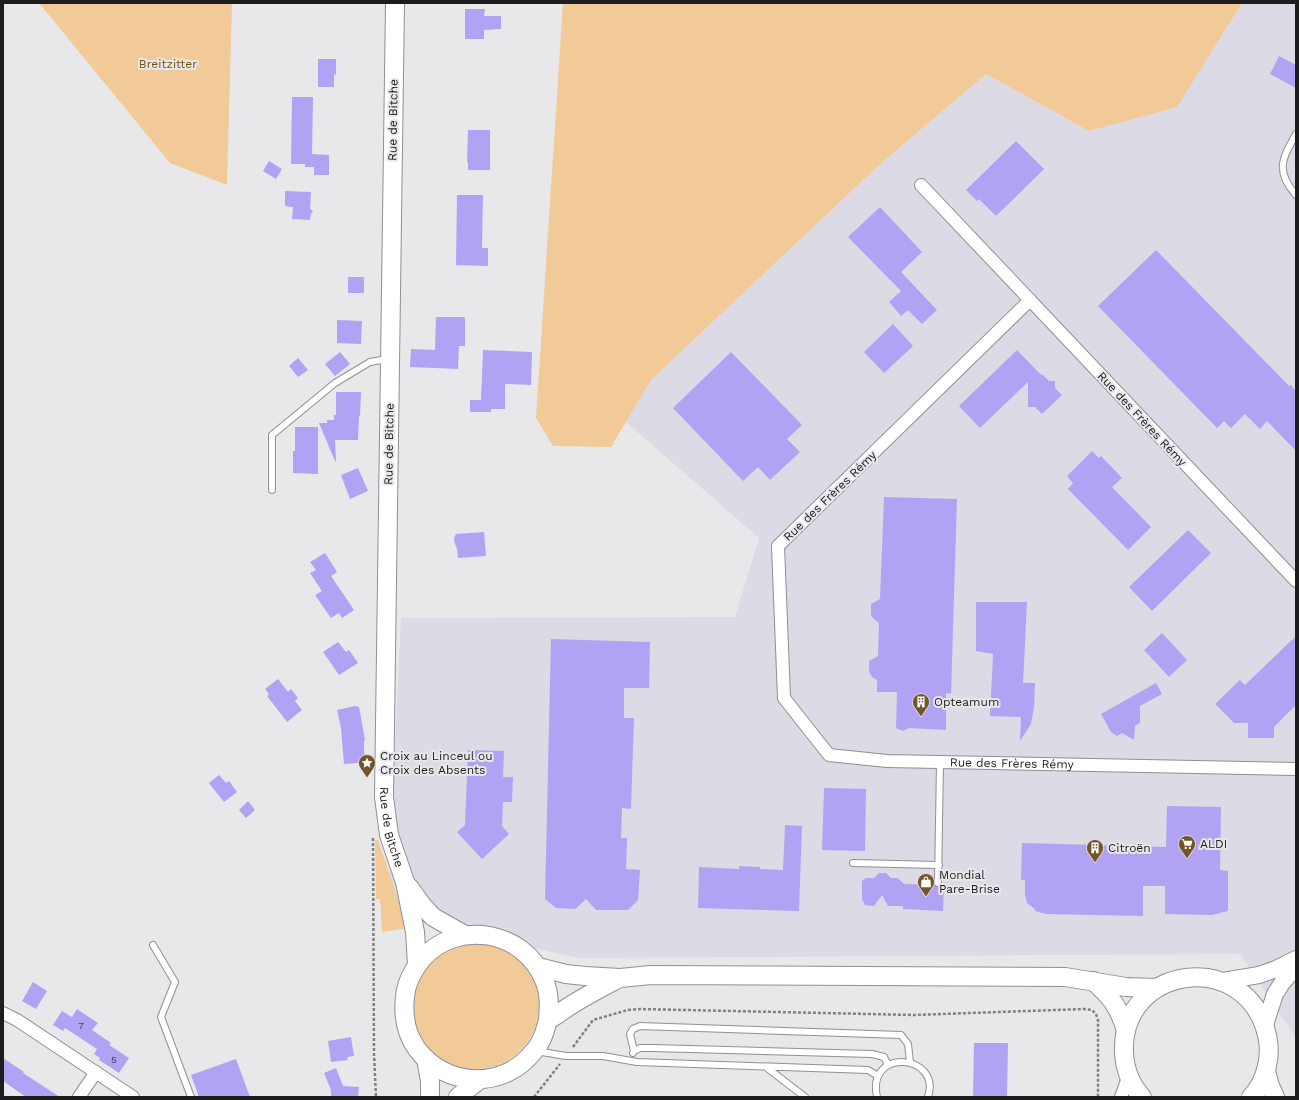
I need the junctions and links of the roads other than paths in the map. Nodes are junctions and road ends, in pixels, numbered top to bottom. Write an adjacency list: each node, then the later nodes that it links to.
1 (395, 3): 6 (main road, Rue de Bitche)
2 (1296, 134): 4 (lane)
3 (921, 185): 5 (street)
4 (1296, 195)
5 (1030, 300): 8 (street, Rue des Frères Rémy); 9 (street, Rue des Frères Rémy)
6 (390, 359): 7 (lane); 13 (main road, Rue de Bitche)
7 (272, 490)
8 (1296, 581)
9 (940, 762): 10 (street, Rue des Frères Rémy); 12 (lane)
10 (1296, 769)
11 (853, 863): 12 (lane)
12 (939, 865): 14 (lane)
13 (405, 882): 15 (main road); 18 (main road)
14 (938, 883)
15 (465, 935): 18 (main road); 19 (main road)
16 (153, 945): 43 (lane)
17 (1296, 959): 23 (street)
18 (417, 965): 31 (main road)
19 (538, 967): 21 (main road); 26 (main road)
20 (1296, 967): 27 (street)
21 (620, 978): 22 (main road); 26 (main road)
22 (1093, 981): 24 (main road); 28 (main road)
23 (1223, 982): 24 (main road); 27 (main road)
24 (1157, 988): 28 (main road)
25 (3, 1013): 37 (street)
26 (548, 1022): 29 (main road)
27 (1265, 1024): 36 (main road)
28 (1126, 1030): 38 (main road)
29 (535, 1051): 32 (lane); 40 (main road)
30 (634, 1051): 32 (lane); 33 (lane); 34 (lane)
31 (426, 1059): 40 (main road); 44 (main road)
32 (630, 1060): 35 (lane)
33 (910, 1062): 34 (lane); 48 (lane)
34 (888, 1065): 39 (lane)
35 (766, 1067): 39 (lane); 46 (lane)
36 (1266, 1071): 51 (main road); 52 (main road)
37 (96, 1072): 41 (street); 42 (street)
38 (1129, 1075): 49 (street); 50 (main road)
39 (878, 1076): 47 (lane)
40 (479, 1080): 45 (main road)
41 (79, 1097)
42 (133, 1097)
43 (191, 1097)
44 (430, 1097)
45 (458, 1097)
46 (805, 1097)
47 (877, 1097)
48 (928, 1097)
49 (1121, 1097)
50 (1142, 1097)
51 (1251, 1097)
52 (1275, 1097)

